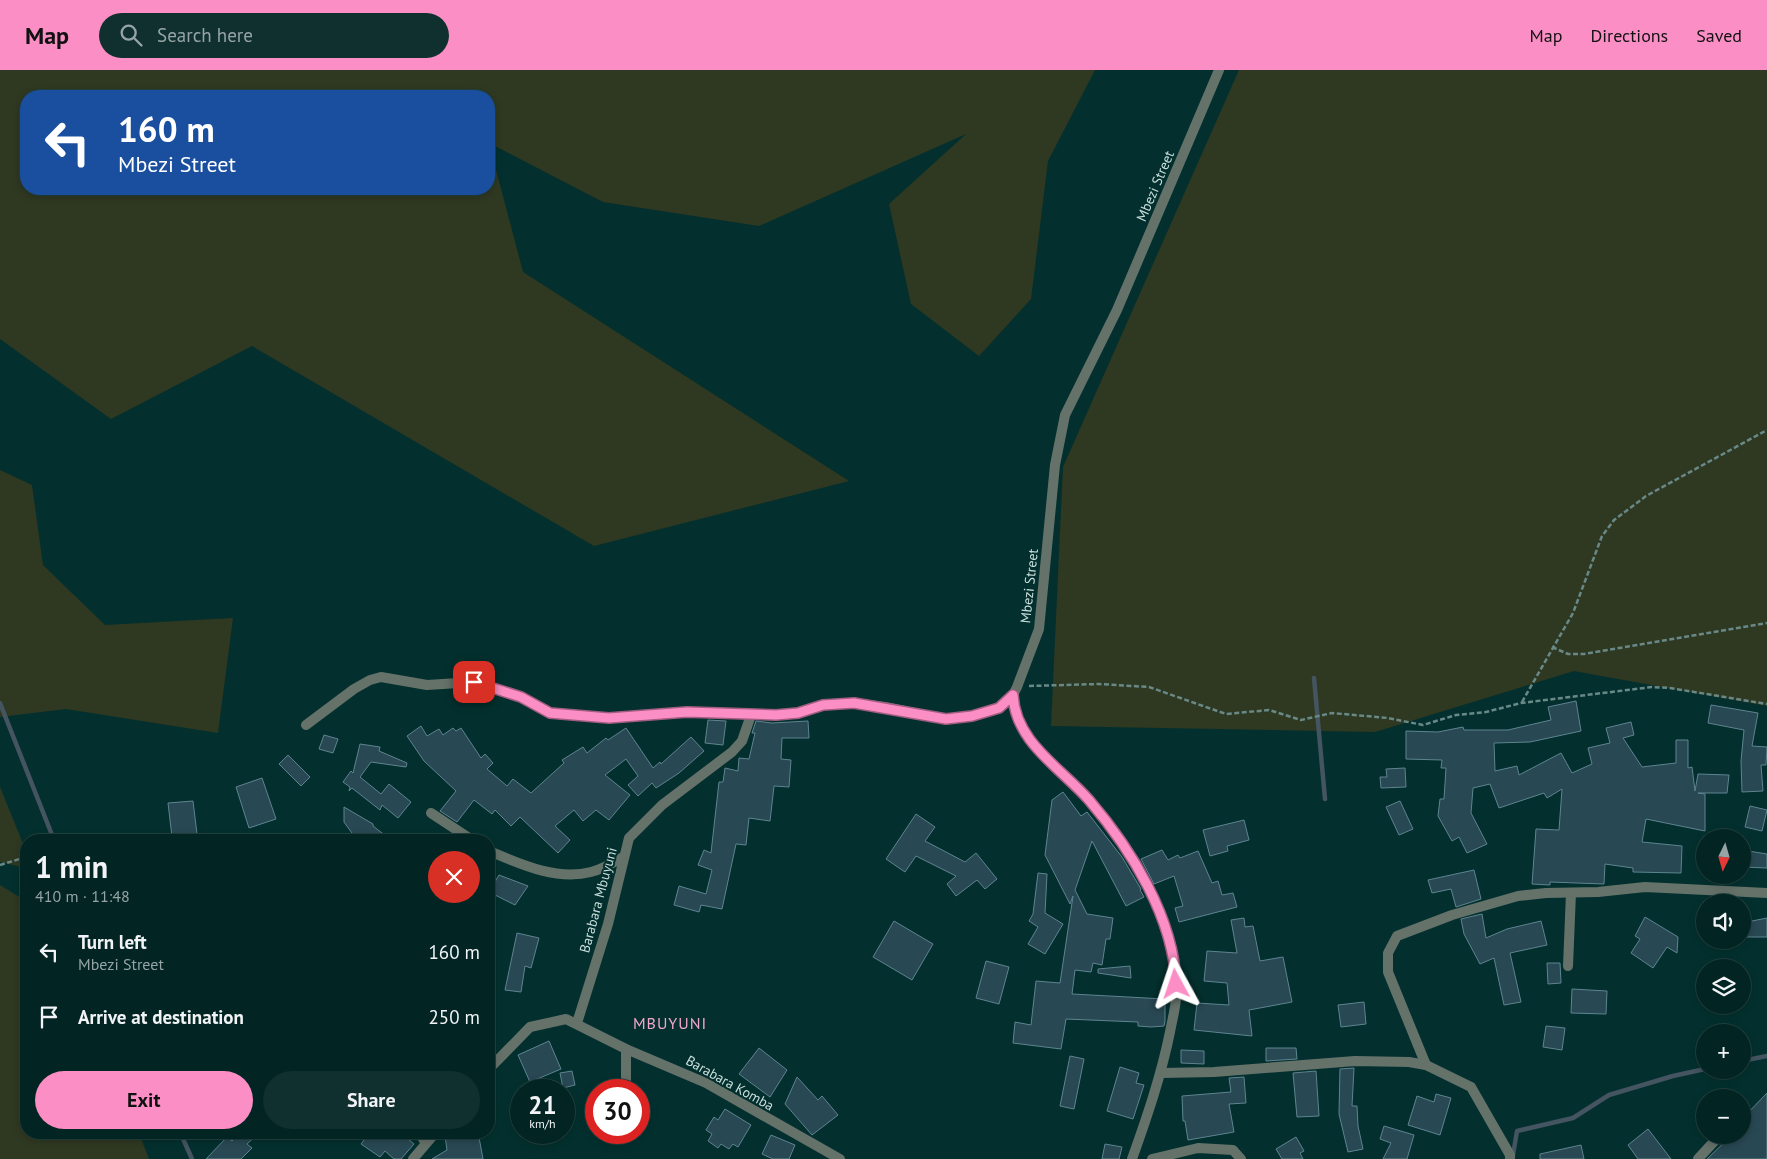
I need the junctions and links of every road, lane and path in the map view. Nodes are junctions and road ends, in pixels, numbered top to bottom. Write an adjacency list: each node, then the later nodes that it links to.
1 (1219, 70): 5 (street, Mbezi Street)
2 (1767, 430): 4 (path)
3 (1767, 622): 4 (path)
4 (1552, 647): 6 (path)
5 (1015, 691): 6 (path); 8 (street); 23 (street)
6 (1521, 703): 7 (path)
7 (1767, 704)
8 (751, 716): 9 (street); 13 (street, Barabara Mbuyuni)
9 (306, 725)
10 (432, 813): 11 (street)
11 (463, 834)
12 (495, 853): 13 (street)
13 (624, 857): 19 (street, Barabara Mbuyuni)
14 (20, 859): 15 (path)
15 (0, 866)
16 (1571, 893): 17 (street); 18 (street); 22 (street)
17 (1767, 894)
18 (1568, 966)
19 (576, 1023): 20 (street, Barabara Komba); 21 (street)
20 (626, 1049): 24 (street); 30 (street, Barabara Komba)
21 (495, 1063)
22 (1426, 1065): 23 (street); 34 (street)
23 (1162, 1073): 31 (street)
24 (626, 1079)
25 (423, 1139): 27 (lane)
26 (430, 1139): 27 (street)
27 (426, 1144): 29 (street)
28 (1712, 1144): 35 (street)
29 (413, 1159)
30 (840, 1159)
31 (1132, 1159)
32 (1152, 1159): 33 (street)
33 (1241, 1159)
34 (1510, 1159)
35 (1698, 1159)

